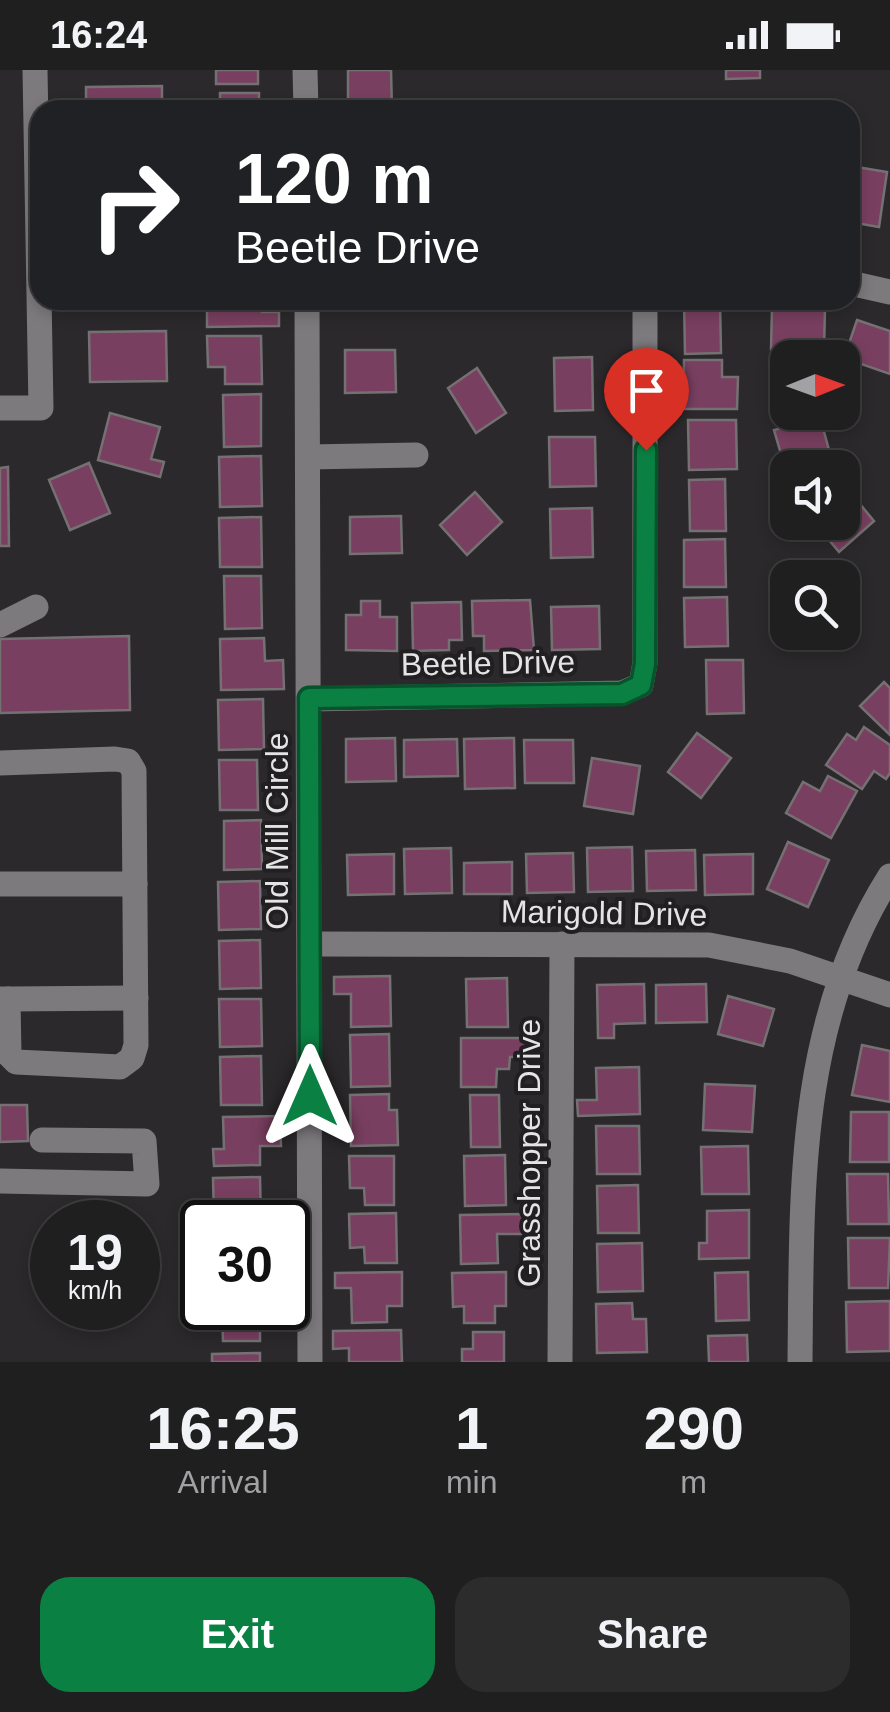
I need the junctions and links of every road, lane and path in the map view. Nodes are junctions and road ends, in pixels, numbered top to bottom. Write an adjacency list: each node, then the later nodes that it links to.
1 (34, 70): 3 (street)
2 (305, 70): 4 (street)
3 (35, 100)
4 (306, 100)
5 (860, 285): 6 (street)
6 (890, 292)
7 (39, 310): 10 (street)
8 (307, 310): 12 (street, Old Mill Circle)
9 (645, 310): 15 (street, Beetle Drive)
10 (0, 408)
11 (416, 455): 12 (street)
12 (308, 456): 15 (street, Old Mill Circle)
13 (36, 607): 14 (street)
14 (0, 625)
15 (309, 698): 20 (street, Old Mill Circle)
16 (0, 763): 19 (street)
17 (890, 876): 22 (street)
18 (0, 884): 19 (street)
19 (135, 884): 24 (street)
20 (310, 944): 21 (street, Marigold Drive); 28 (street, Old Mill Circle)
21 (562, 944): 22 (street, Marigold Drive); 29 (street, Grasshopper Drive)
22 (840, 977): 23 (street, Marigold Drive); 30 (street)
23 (890, 994)
24 (136, 998): 25 (street); 25 (street)
25 (4, 1000)
26 (42, 1140): 27 (street)
27 (0, 1181)
28 (310, 1362)
29 (560, 1362)
30 (800, 1362)

